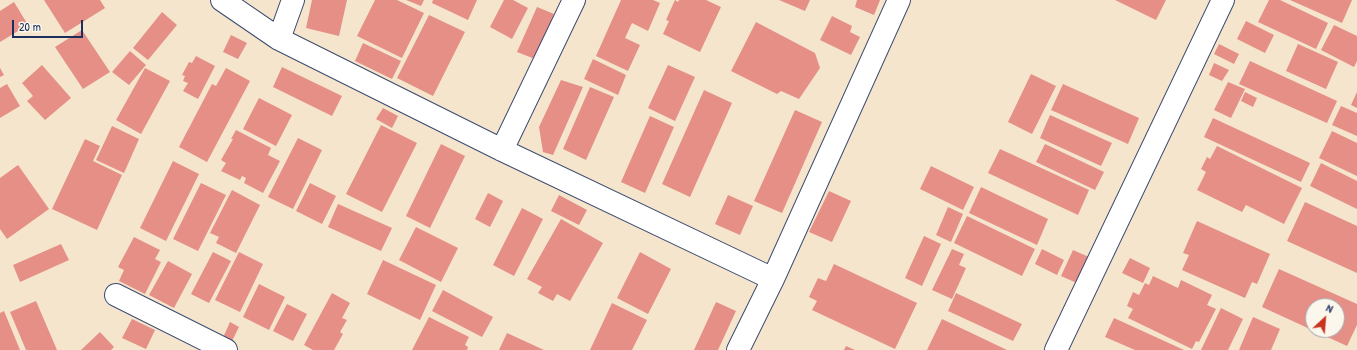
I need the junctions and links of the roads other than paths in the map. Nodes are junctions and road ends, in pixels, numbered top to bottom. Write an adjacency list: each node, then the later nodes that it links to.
1 (222, 0): 6 (street)
2 (293, 0): 6 (street)
3 (574, 0): 7 (street)
4 (899, 0): 8 (street)
5 (1223, 0): 12 (street)
6 (279, 39): 7 (street)
7 (502, 150): 8 (street)
8 (773, 279): 11 (street)
9 (116, 295): 10 (street)
10 (226, 350)
11 (738, 350)
12 (1056, 350)

